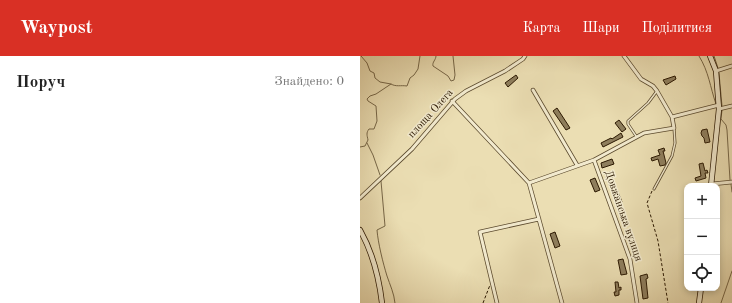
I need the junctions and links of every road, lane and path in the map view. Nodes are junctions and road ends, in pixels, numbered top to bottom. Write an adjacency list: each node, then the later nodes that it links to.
1 (524, 56): 8 (street, площа Олега)
2 (624, 56): 7 (street)
3 (710, 56): 5 (street)
4 (732, 66): 5 (street)
5 (716, 72): 10 (street)
6 (533, 90): 15 (street)
7 (657, 91): 11 (street); 13 (lane)
8 (452, 101): 17 (street); 21 (street, площа Олега)
9 (732, 106): 10 (street)
10 (719, 107): 11 (street); 18 (street)
11 (672, 117): 12 (street)
12 (674, 128): 13 (street); 20 (lane)
13 (636, 136): 14 (street)
14 (594, 160): 15 (street); 30 (street, Довжанська вулиця)
15 (577, 165): 17 (street)
16 (732, 182): 19 (street)
17 (529, 183): 22 (street)
18 (712, 183)
19 (720, 184)
20 (654, 189): 31 (path)
21 (360, 198)
22 (539, 219): 24 (street); 29 (street)
23 (360, 230): 26 (street)
24 (491, 281): 27 (path); 28 (street)
25 (701, 291): 32 (street)
26 (382, 303)
27 (483, 303)
28 (497, 303)
29 (562, 303)
30 (637, 303)
31 (668, 303)
32 (699, 303)

